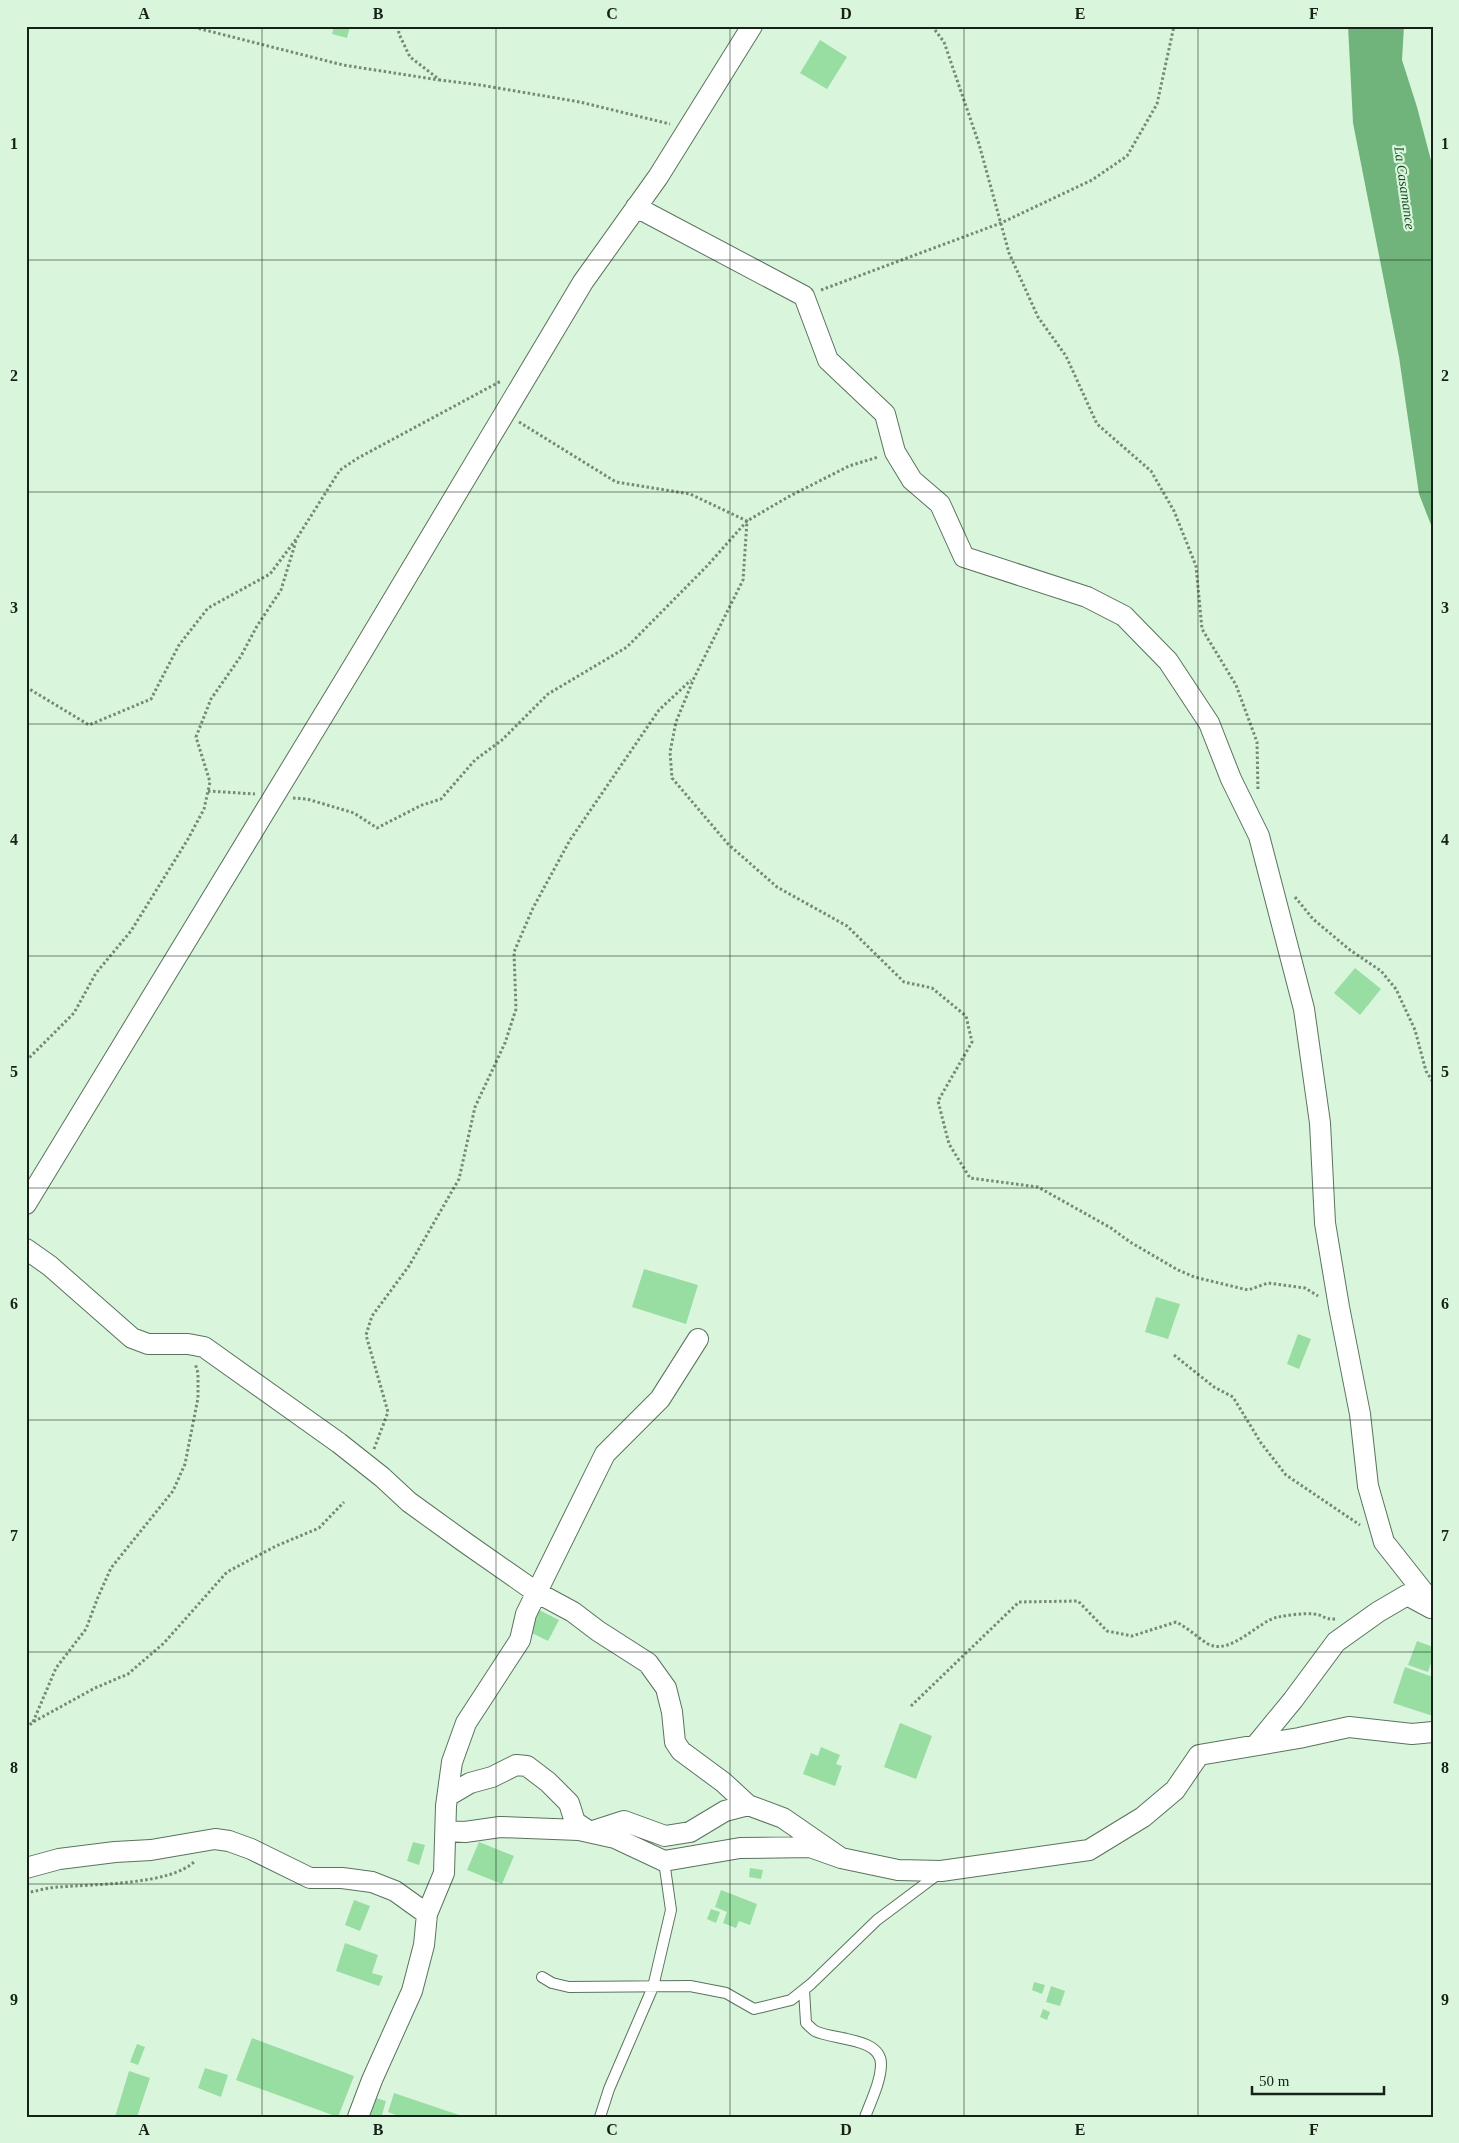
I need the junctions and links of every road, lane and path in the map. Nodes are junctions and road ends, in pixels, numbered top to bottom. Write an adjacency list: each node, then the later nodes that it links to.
1 (189, 26): 6 (path)
2 (398, 26): 6 (path)
3 (752, 26): 7 (street)
4 (932, 26): 9 (path)
5 (1174, 26): 9 (path)
6 (440, 80): 7 (path)
7 (687, 129): 8 (street)
8 (636, 207): 10 (street); 12 (street)
9 (1001, 223): 10 (path); 20 (path)
10 (804, 296): 13 (street)
11 (507, 378): 15 (path)
12 (503, 413): 14 (path); 19 (street)
13 (895, 452): 14 (path); 26 (street)
14 (747, 521): 16 (path); 19 (path)
15 (297, 538): 17 (path); 18 (path)
16 (694, 678): 26 (path); 30 (path)
17 (26, 687)
18 (208, 791): 19 (path); 22 (path)
19 (274, 796): 24 (street)
20 (1258, 798)
21 (1290, 892): 23 (path)
22 (26, 1061)
23 (1433, 1082)
24 (26, 1204)
25 (26, 1249): 28 (street)
26 (1339, 1307): 32 (street)
27 (698, 1340): 33 (street)
28 (188, 1344): 30 (street); 38 (path)
29 (1174, 1355): 32 (path)
30 (367, 1465): 33 (street)
31 (344, 1502): 38 (path)
32 (1384, 1542): 34 (street)
33 (536, 1592): 42 (street); 43 (street)
34 (1433, 1604)
35 (1433, 1609): 41 (street)
36 (1344, 1617): 37 (path)
37 (911, 1706)
38 (33, 1722): 39 (path)
39 (26, 1728)
40 (1433, 1732): 41 (street)
41 (1256, 1745): 50 (street)
42 (448, 1796): 44 (street); 45 (street)
43 (748, 1804): 45 (street); 47 (street)
44 (447, 1831): 45 (street); 52 (street)
45 (590, 1832): 48 (street)
46 (215, 1839): 49 (street); 51 (path); 52 (street)
47 (841, 1858): 48 (street); 50 (street)
48 (664, 1861): 54 (lane)
49 (26, 1868)
50 (941, 1871): 55 (lane)
51 (26, 1893)
52 (427, 1914): 56 (street)
53 (542, 1977): 54 (lane)
54 (653, 1987): 55 (lane); 57 (lane)
55 (804, 1990): 58 (lane)
56 (358, 2117)
57 (600, 2117)
58 (865, 2117)

